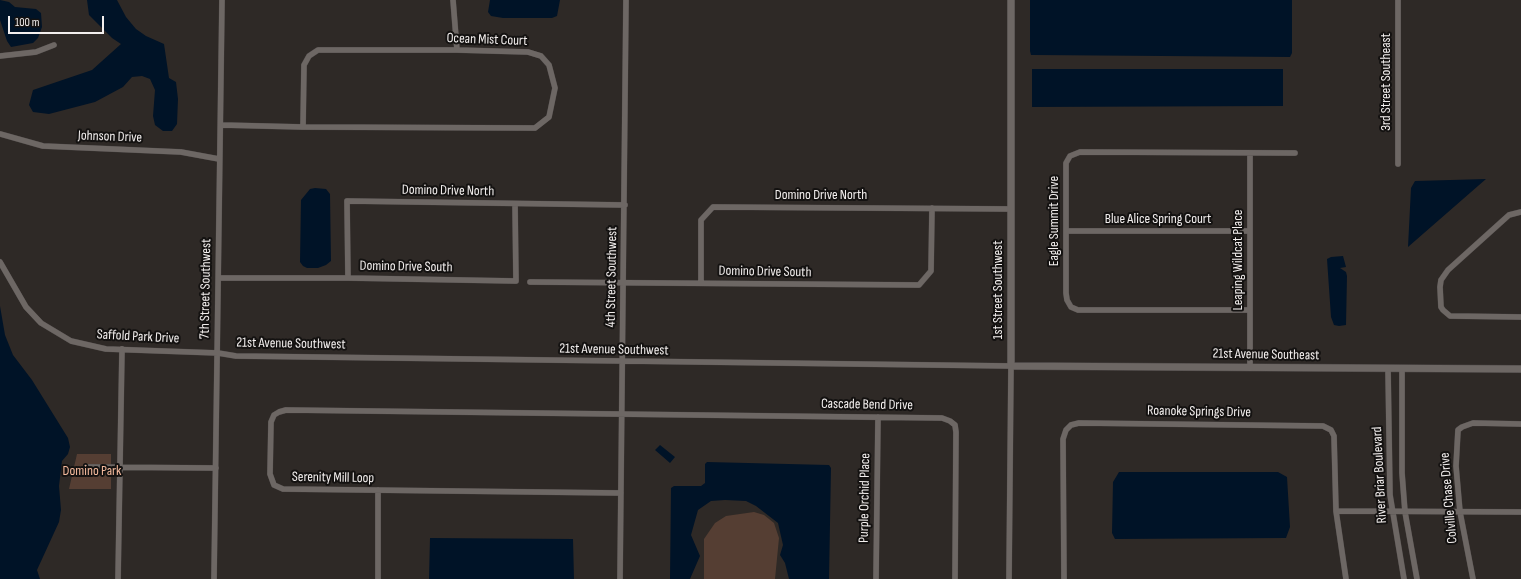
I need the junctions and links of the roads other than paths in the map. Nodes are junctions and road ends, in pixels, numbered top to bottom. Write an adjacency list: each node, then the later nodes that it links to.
1 (222, 0): 9 (street, 7th Street Southwest)
2 (453, 0): 7 (street)
3 (626, 0): 17 (street, 4th Street Southwest)
4 (1010, 0): 19 (street, 1st Street Southwest)
5 (1398, 0): 15 (street, 3rd Street Southeast)
6 (54, 45): 8 (street)
7 (457, 50): 10 (street, Ocean Mist Court); 10 (street, Ocean Mist Court)
8 (0, 56)
9 (220, 126): 10 (street, Ocean Mist Court); 14 (street, 7th Street Southwest)
10 (303, 127)
11 (0, 134): 14 (street, Johnson Drive)
12 (1250, 152): 13 (street, Eagle Summit Drive); 21 (street, Eagle Summit Drive); 22 (street, Leaping Wildcat Place)
13 (1295, 153)
14 (220, 159): 24 (street, 7th Street Southwest)
15 (1398, 164)
16 (515, 204): 17 (street, Domino Drive North); 25 (street, Domino Drive North); 25 (street, Domino Drive South)
17 (625, 205): 27 (street, 4th Street Southwest)
18 (932, 208): 19 (street, Domino Drive North); 28 (street, Domino Drive South); 28 (street, Domino Drive North)
19 (1011, 209): 34 (street, 1st Street Southwest)
20 (1521, 212): 30 (street)
21 (1066, 231): 22 (street, Blue Alice Spring Court); 29 (street, Eagle Summit Drive)
22 (1250, 231): 29 (street, Leaping Wildcat Place)
23 (0, 262): 31 (street, Saffold Park Drive)
24 (219, 278): 25 (street, Domino Drive South); 32 (street, 7th Street Southwest)
25 (348, 278)
26 (530, 282): 27 (street, Domino Drive South)
27 (624, 282): 28 (street, Domino Drive South); 33 (street, 4th Street Southwest)
28 (701, 283)
29 (1250, 310): 35 (street, Leaping Wildcat Place)
30 (1521, 317)
31 (122, 349): 32 (street, Saffold Park Drive); 43 (street)
32 (218, 353): 33 (street, 21st Avenue Southwest); 44 (street, 7th Street Southwest)
33 (622, 362): 34 (street, 21st Avenue Southwest); 39 (street, 4th Street Southwest)
34 (1011, 366): 35 (street, 21st Avenue Southeast); 58 (street, 1st Street Southwest)
35 (1250, 368): 36 (street, 21st Avenue Southeast)
36 (1388, 369): 37 (street, 21st Avenue Southeast); 48 (street, River Briar Boulevard)
37 (1402, 369): 38 (street, 21st Avenue Southeast); 49 (street, River Briar Boulevard)
38 (1521, 369)
39 (622, 414): 40 (street, Cascade Bend Drive); 45 (street, Serenity Mill Loop); 46 (street, 4th Street Southwest)
40 (878, 417): 56 (street, Purple Orchid Place); 57 (street, Cascade Bend Drive)
41 (1521, 424): 50 (street, Colville Chase Drive)
42 (86, 467): 43 (street)
43 (120, 467): 44 (street); 52 (street)
44 (216, 468): 53 (street, 7th Street Southwest)
45 (378, 490): 46 (street, Serenity Mill Loop); 54 (street)
46 (621, 493): 55 (street, 4th Street Southwest)
47 (1336, 511): 48 (street); 59 (street, Roanoke Springs Drive); 60 (street, Roanoke Springs Drive)
48 (1392, 512): 49 (street); 61 (street, River Briar Boulevard)
49 (1405, 512): 50 (street); 62 (street, River Briar Boulevard)
50 (1460, 512): 51 (street); 63 (street, Colville Chase Drive)
51 (1521, 512)
52 (118, 579)
53 (214, 579)
54 (378, 579)
55 (620, 579)
56 (876, 579)
57 (955, 579)
58 (1009, 579)
59 (1064, 579)
60 (1346, 579)
61 (1404, 579)
62 (1417, 579)
63 (1473, 579)

